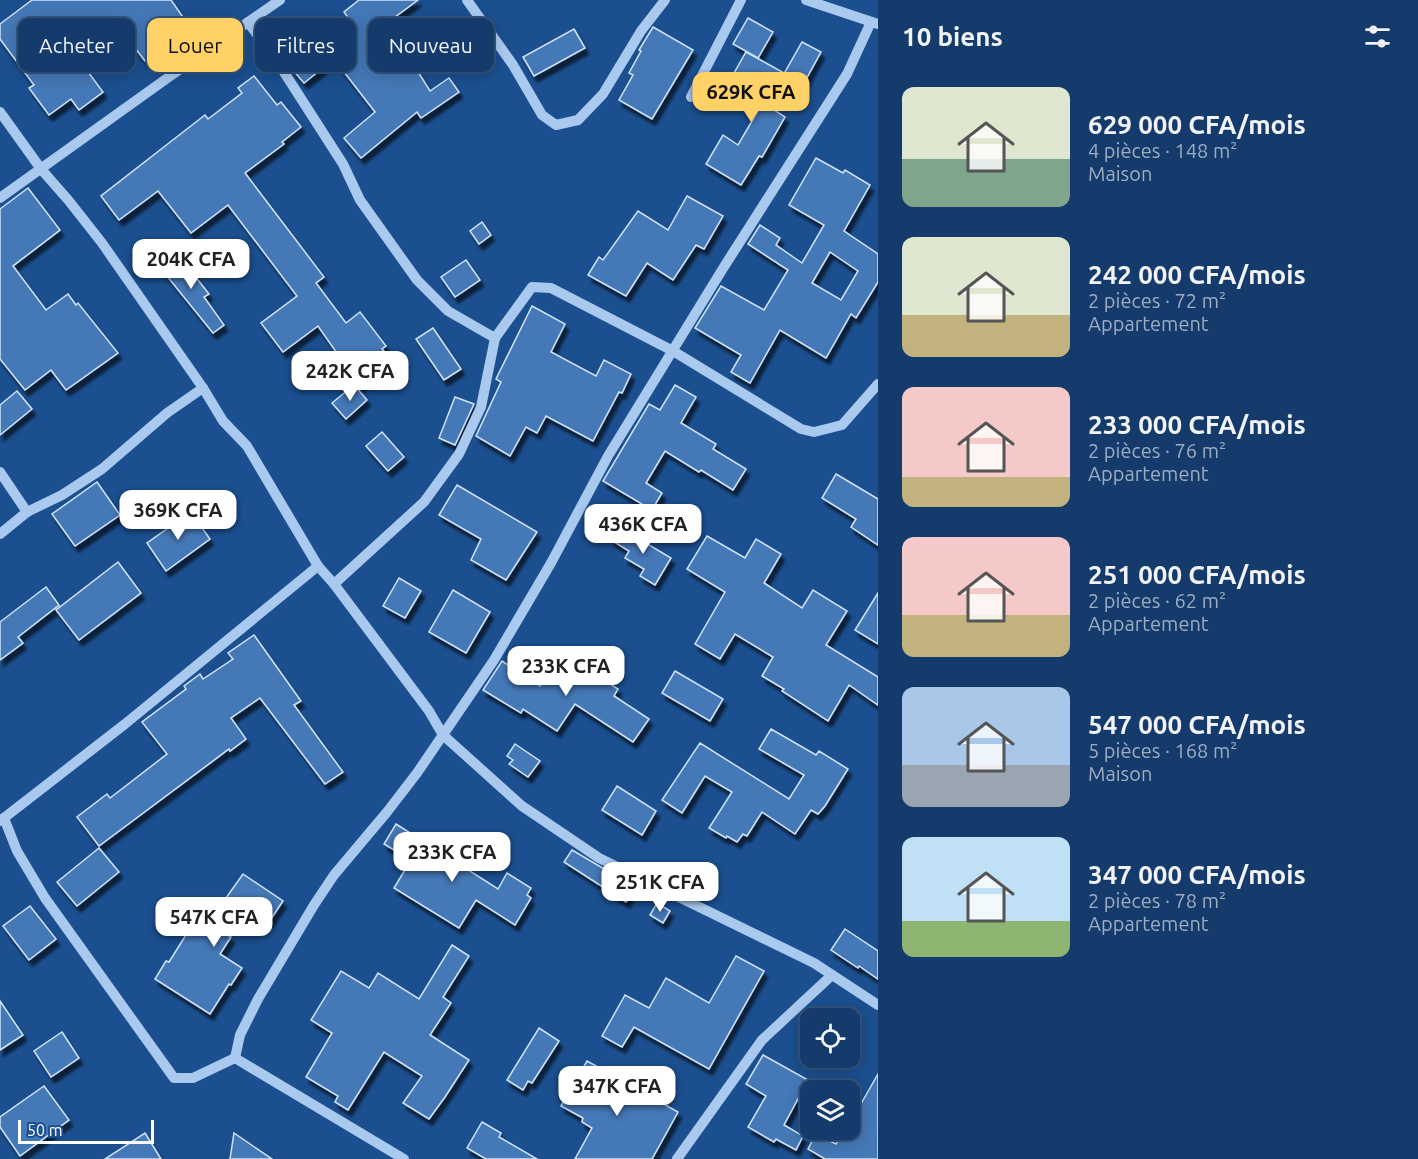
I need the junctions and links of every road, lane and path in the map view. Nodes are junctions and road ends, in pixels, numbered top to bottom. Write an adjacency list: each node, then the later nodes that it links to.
1 (280, 0): 6 (street)
2 (467, 0): 3 (street)
3 (665, 0)
4 (741, 0): 8 (street)
5 (806, 0): 7 (street)
6 (248, 22): 10 (street); 12 (street)
7 (875, 23): 13 (street)
8 (691, 97)
9 (0, 112): 10 (street)
10 (41, 169): 11 (street); 15 (street)
11 (0, 198)
12 (495, 338): 13 (street); 20 (street)
13 (673, 351): 14 (street); 21 (street)
14 (878, 384)
15 (203, 388): 17 (street); 19 (street)
16 (0, 472): 17 (street)
17 (27, 512): 18 (street)
18 (0, 534)
19 (318, 566): 20 (street); 22 (street)
20 (334, 584): 21 (street)
21 (443, 735): 23 (street); 25 (street)
22 (2, 820): 25 (street)
23 (832, 975): 24 (street); 27 (street)
24 (878, 1005)
25 (236, 1058): 26 (street)
26 (405, 1159)
27 (677, 1159)

